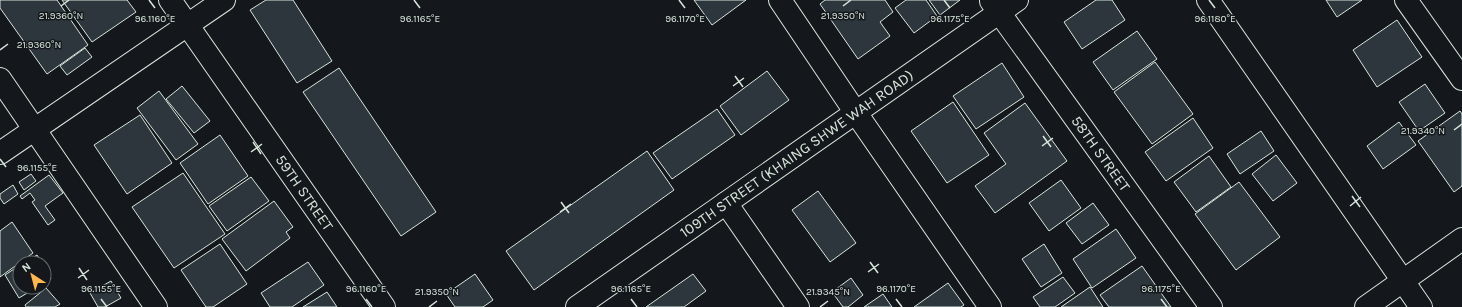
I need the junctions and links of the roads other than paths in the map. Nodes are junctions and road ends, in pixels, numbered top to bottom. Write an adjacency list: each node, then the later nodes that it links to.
1 (170, 0): 8 (street, 59TH STREET)
2 (224, 0): 8 (street)
3 (780, 0): 11 (street)
4 (1017, 0): 7 (street, 109TH STREET (KHAING SHWE WAH ROAD))
5 (1208, 0): 16 (street)
6 (1406, 0): 10 (street)
7 (995, 6): 11 (street, 109TH STREET (KHAING SHWE WAH ROAD)); 22 (street, 58TH STREET)
8 (186, 25): 12 (street); 19 (street, 59TH STREET)
9 (0, 78): 12 (street)
10 (1462, 80)
11 (856, 113): 14 (street, 109TH STREET (KHAING SHWE WAH ROAD)); 21 (street)
12 (34, 129): 13 (street); 18 (street)
13 (0, 153)
14 (726, 203): 17 (street, 109TH STREET (KHAING SHWE WAH ROAD)); 20 (street)
15 (1462, 240): 16 (street)
16 (1402, 281): 23 (street); 24 (street)
17 (588, 304)
18 (156, 307)
19 (384, 307)
20 (798, 307)
21 (990, 307)
22 (1211, 307)
23 (1366, 307)
24 (1421, 307)

